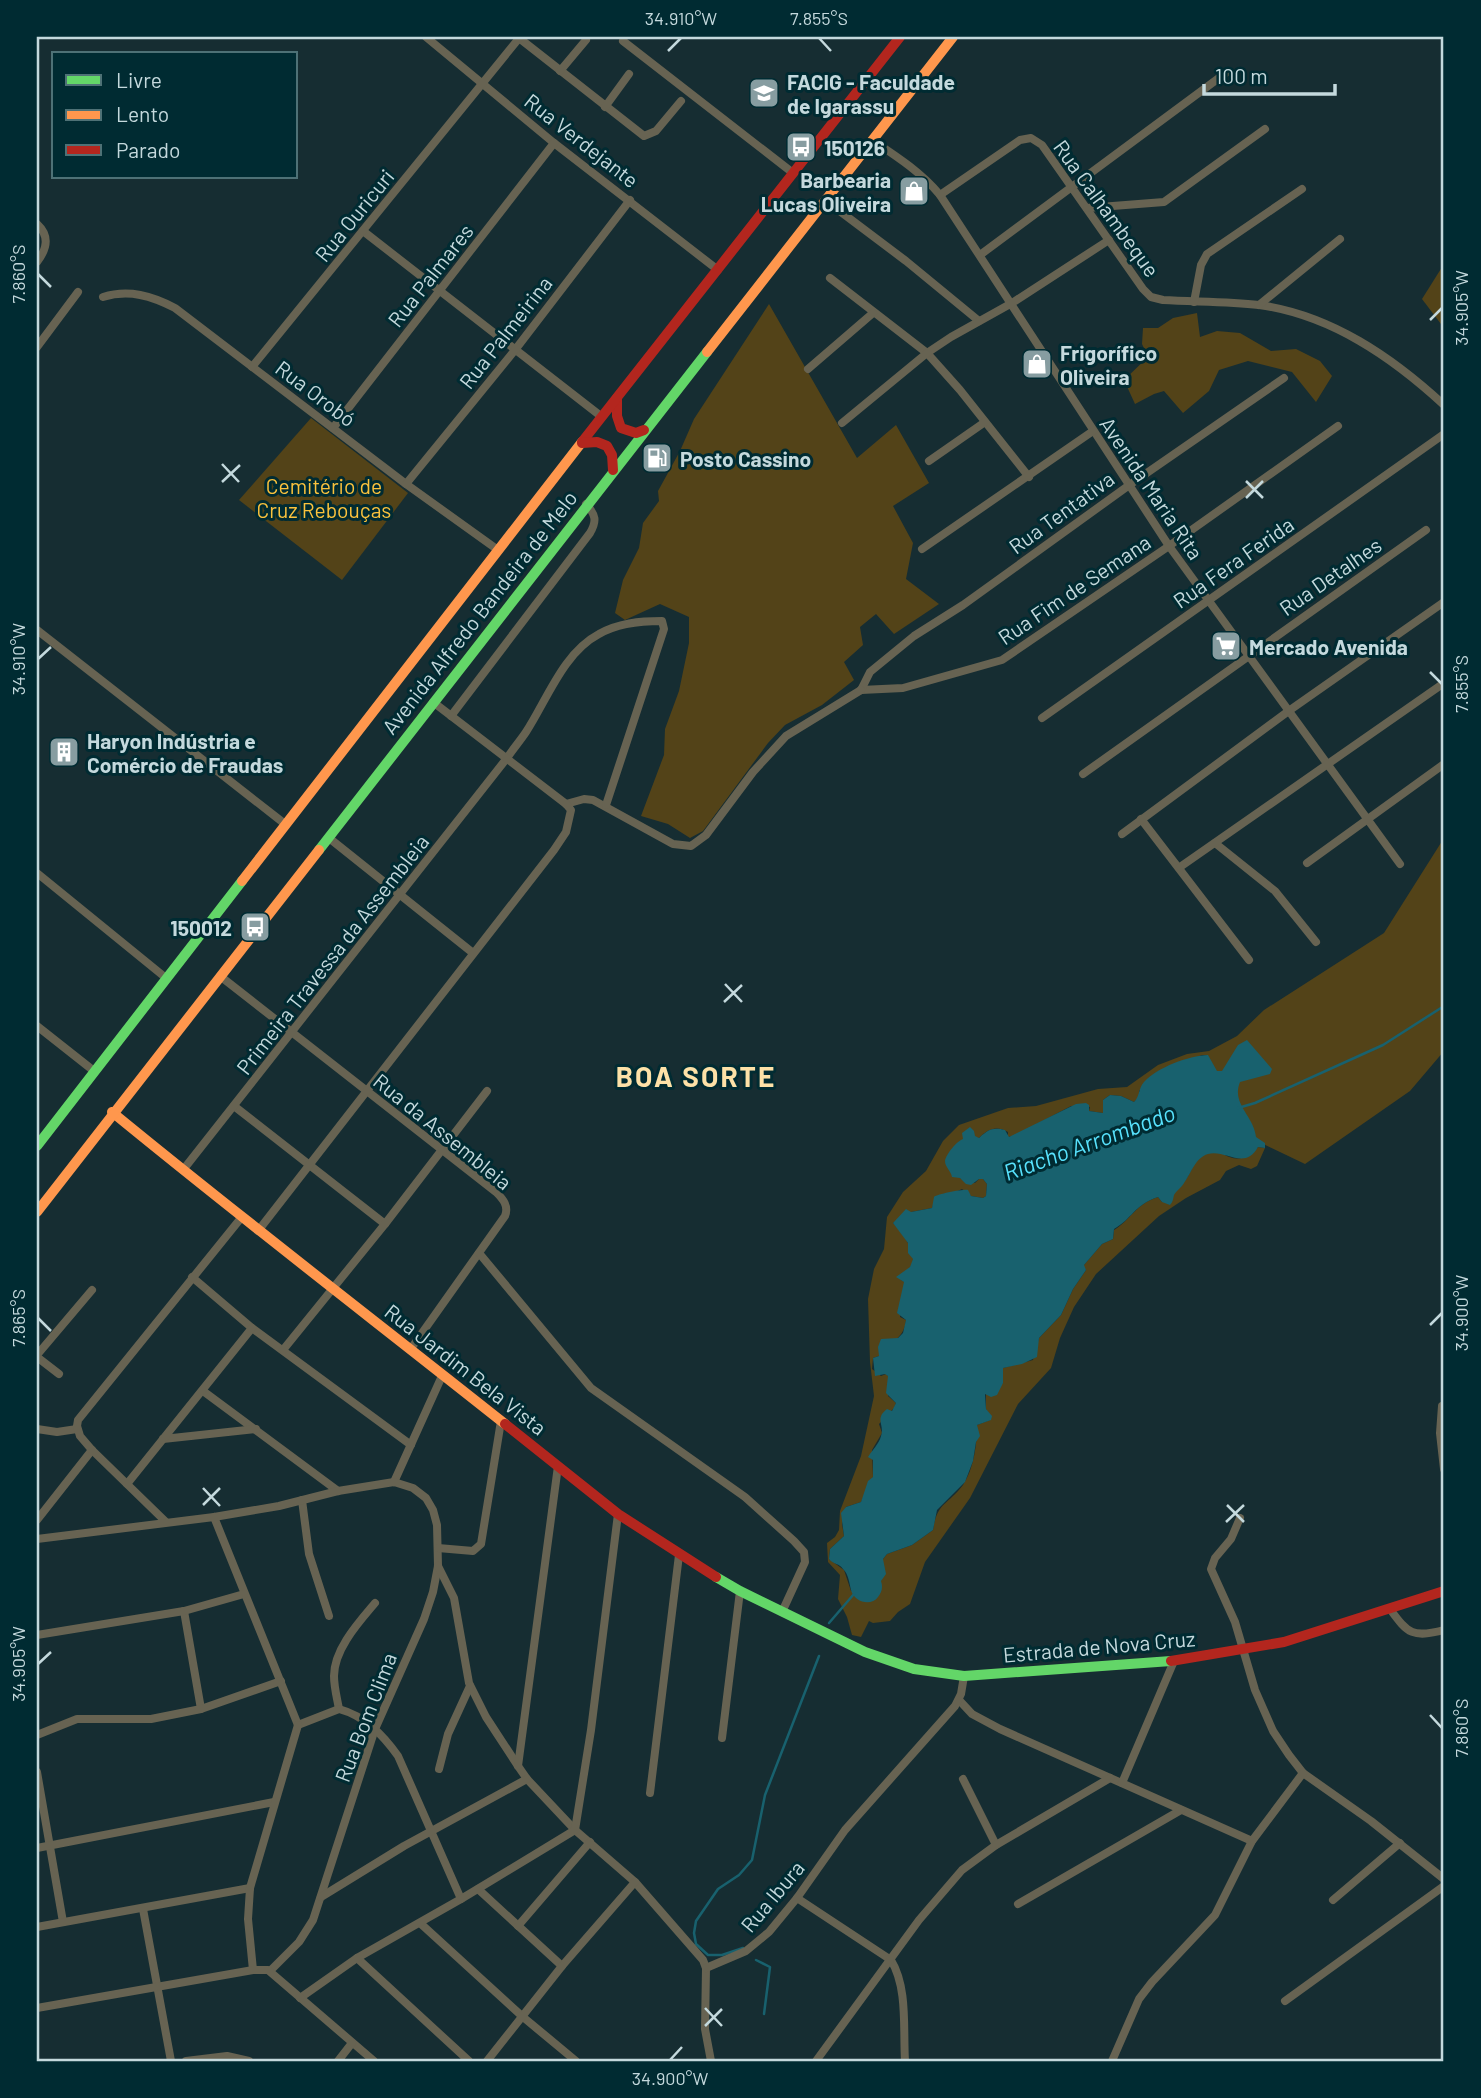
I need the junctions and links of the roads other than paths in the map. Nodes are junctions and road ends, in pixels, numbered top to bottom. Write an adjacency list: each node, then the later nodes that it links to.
1 (426, 37): 10 (street, Rua Verdejante)
2 (519, 37): 7 (street); 10 (street, Rua Ouricuri)
3 (900, 37): 16 (main road, Avenida Alfredo Bandeira de Melo)
4 (953, 37): 14 (main road, Avenida Alfredo Bandeira de Melo)
5 (586, 40): 7 (street)
6 (623, 41): 16 (street)
7 (560, 71): 12 (street)
8 (1227, 72): 17 (street)
9 (629, 74): 12 (street)
10 (482, 83): 15 (street, Rua Verdejante); 24 (street, Rua Ouricuri)
11 (681, 101): 12 (street)
12 (605, 107)
13 (1265, 128): 22 (street)
14 (872, 140): 19 (street, Avenida Maria Rita); 21 (main road, Avenida Alfredo Bandeira de Melo)
15 (554, 144): 20 (street, Rua Verdejante); 31 (street, Rua Palmares)
16 (793, 173): 29 (main road, Avenida Alfredo Bandeira de Melo)
17 (1070, 186): 19 (street, Rua Calhambeque); 22 (street, Rua Calhambeque); 27 (street)
18 (1302, 189): 34 (street)
19 (940, 195): 27 (street, Avenida Maria Rita)
20 (630, 200): 29 (street, Rua Verdejante); 40 (street, Rua Palmeirina)
21 (825, 200): 38 (street); 52 (main road, Avenida Alfredo Bandeira de Melo)
22 (1087, 208): 26 (street, Rua Calhambeque)
23 (37, 225): 28 (street)
24 (363, 231): 31 (street); 42 (street, Rua Ouricuri)
25 (1340, 239): 36 (street)
26 (1109, 240): 34 (street, Rua Calhambeque); 35 (street)
27 (980, 255): 35 (street, Avenida Maria Rita)
28 (37, 261)
29 (718, 270): 45 (main road, Avenida Alfredo Bandeira de Melo)
30 (830, 278): 37 (street)
31 (440, 291): 40 (street); 51 (street, Rua Palmares)
32 (78, 292): 39 (street)
33 (103, 297): 42 (street, Rua Orobó)
34 (1194, 302): 36 (street, Rua Calhambeque)
35 (1012, 303): 38 (street); 53 (street, Avenida Maria Rita)
36 (1259, 305): 46 (street, Rua Calhambeque)
37 (873, 313): 41 (street); 43 (street)
38 (979, 321): 41 (street)
39 (37, 347)
40 (515, 350): 47 (street); 59 (street, Rua Palmeirina)
41 (927, 353): 48 (street); 49 (street)
42 (252, 367): 51 (street, Rua Orobó)
43 (808, 369)
44 (1284, 378): 60 (street, Rua Tentativa)
45 (617, 398): 47 (main road, Avenida Alfredo Bandeira de Melo); 52 (main road)
46 (1444, 405)
47 (602, 417): 55 (main road, Avenida Alfredo Bandeira de Melo)
48 (985, 422): 56 (street); 58 (street)
49 (842, 424)
50 (1338, 426): 63 (street, Rua Fim de Semana)
51 (333, 428): 59 (street, Rua Orobó)
52 (644, 430): 57 (main road, Avenida Alfredo Bandeira de Melo)
53 (1093, 431): 58 (street); 60 (street, Avenida Maria Rita)
54 (1444, 434): 66 (street, Rua Fera Ferida)
55 (582, 443): 57 (main road); 65 (main road, Avenida Alfredo Bandeira de Melo)
56 (929, 461)
57 (613, 470): 61 (main road, Avenida Alfredo Bandeira de Melo)
58 (1029, 477): 64 (street)
59 (406, 484): 65 (street, Rua Orobó)
60 (1128, 486): 63 (street, Avenida Maria Rita); 71 (street, Rua Tentativa)
61 (586, 504): 72 (main road, Avenida Alfredo Bandeira de Melo); 74 (street)
62 (1426, 530): 69 (street, Rua Detalhes)
63 (1169, 546): 66 (street, Avenida Maria Rita); 71 (street, Rua Fim de Semana)
64 (922, 549)
65 (498, 550): 84 (main road, Avenida Alfredo Bandeira de Melo)
66 (1209, 601): 69 (street, Avenida Maria Rita); 75 (street, Rua Fera Ferida)
67 (1444, 602): 73 (street)
68 (37, 630): 84 (street)
69 (1249, 654): 73 (street, Avenida Maria Rita); 79 (street, Rua Detalhes)
70 (1444, 683): 77 (street)
71 (861, 690): 81 (street)
72 (433, 702): 74 (street); 86 (main road, Avenida Alfredo Bandeira de Melo)
73 (1290, 710): 77 (street, Avenida Maria Rita); 83 (street)
74 (451, 716): 76 (street)
75 (1042, 718)
76 (507, 758): 80 (street); 81 (street, Primeira Travessa da Assembleia); 92 (street, Primeira Travessa da Assembleia)
77 (1326, 764): 82 (street, Avenida Maria Rita); 87 (street)
78 (1444, 764): 82 (street)
79 (1083, 775)
80 (566, 804): 81 (street); 94 (street)
81 (607, 806)
82 (1366, 818): 88 (street); 89 (street, Avenida Maria Rita)
83 (1141, 819): 85 (street); 90 (street)
84 (285, 824): 97 (main road, Avenida Alfredo Bandeira de Melo)
85 (1122, 834)
86 (329, 838): 92 (street); 96 (main road, Avenida Alfredo Bandeira de Melo)
87 (1215, 843): 90 (street); 93 (street)
88 (1307, 863)
89 (1400, 864)
90 (1180, 867): 95 (street)
91 (37, 873): 97 (street)
92 (400, 895): 94 (street); 99 (street, Primeira Travessa da Assembleia)
93 (1316, 942)
94 (473, 953): 102 (street)
95 (1250, 960)
96 (220, 976): 99 (street, Rua da Assembleia); 104 (main road, Avenida Alfredo Bandeira de Melo)
97 (166, 978): 100 (main road, Avenida Alfredo Bandeira de Melo)
98 (37, 1026): 100 (street)
99 (294, 1032): 102 (street, Rua da Assembleia); 103 (street, Primeira Travessa da Assembleia)
100 (94, 1071): 105 (main road, Avenida Alfredo Bandeira de Melo)
101 (487, 1090): 106 (street)
102 (367, 1091): 106 (street, Rua da Assembleia); 107 (street)
103 (234, 1106): 107 (street); 108 (street, Primeira Travessa da Assembleia)
104 (112, 1112): 108 (main road, Rua Jardim Bela Vista); 109 (main road, Avenida Alfredo Bandeira de Melo)
105 (37, 1146)
106 (441, 1149): 111 (street); 113 (street, Rua da Assembleia)
107 (309, 1166): 111 (street); 112 (street)
108 (183, 1170): 110 (main road, Rua Jardim Bela Vista)
109 (37, 1212)
110 (241, 1218): 112 (main road, Rua Jardim Bela Vista); 114 (street)
111 (385, 1224): 115 (street)
112 (258, 1231): 115 (main road, Rua Jardim Bela Vista)
113 (479, 1253): 118 (street, Rua da Assembleia); 153 (street)
114 (192, 1277): 117 (street); 127 (street)
115 (334, 1288): 118 (main road, Rua Jardim Bela Vista); 119 (street)
116 (92, 1290): 120 (street)
117 (252, 1328): 119 (street); 123 (street)
118 (410, 1349): 122 (main road, Rua Jardim Bela Vista)
119 (283, 1350): 130 (street)
120 (37, 1356): 121 (street)
121 (59, 1374)
122 (442, 1376): 125 (main road, Rua Jardim Bela Vista); 130 (street)
123 (203, 1391): 128 (street); 129 (street)
124 (1442, 1406): 133 (street)
125 (501, 1421): 132 (main road, Rua Jardim Bela Vista); 144 (street)
126 (37, 1429): 127 (street)
127 (77, 1429): 131 (street)
128 (256, 1429): 129 (street); 136 (street)
129 (163, 1439): 135 (street)
130 (411, 1446): 134 (street)
131 (92, 1450): 135 (street); 141 (street)
132 (558, 1466): 138 (main road, Rua Jardim Bela Vista); 170 (street)
133 (1444, 1469)
134 (394, 1482): 136 (street); 144 (street, Rua Bom Clima)
135 (127, 1484): 142 (street)
136 (338, 1490): 137 (street)
137 (302, 1500): 139 (street); 154 (street)
138 (618, 1514): 145 (main road, Rua Jardim Bela Vista); 181 (street)
139 (214, 1517): 142 (street); 149 (street)
140 (1240, 1518): 158 (street)
141 (37, 1520)
142 (166, 1522): 143 (street)
143 (37, 1539)
144 (438, 1548): 146 (street, Rua Bom Clima)
145 (679, 1555): 147 (main road, Rua Jardim Bela Vista); 178 (street)
146 (438, 1566): 162 (street); 167 (street, Rua Bom Clima)
147 (740, 1591): 153 (main road, Rua Jardim Bela Vista); 169 (street)
148 (1444, 1591): 151 (main road, Estrada de Nova Cruz)
149 (244, 1594): 152 (street); 161 (street)
150 (374, 1603): 165 (street)
151 (1390, 1609): 156 (street); 158 (main road, Estrada de Nova Cruz)
152 (184, 1611): 157 (street); 164 (street)
153 (782, 1612): 155 (main road, Rua Jardim Bela Vista)
154 (329, 1616)
155 (814, 1628): 160 (main road, Estrada de Nova Cruz)
156 (1444, 1630)
157 (37, 1635)
158 (1243, 1651): 159 (main road, Estrada de Nova Cruz); 173 (street)
159 (1174, 1661): 160 (main road, Estrada de Nova Cruz); 177 (street)
160 (964, 1676): 163 (street, Rua Ibura)
161 (281, 1681): 164 (street); 166 (street)
162 (470, 1686): 170 (street); 171 (street)
163 (959, 1700): 174 (street); 195 (street, Rua Ibura)
164 (201, 1709): 168 (street)
165 (340, 1709): 166 (street); 167 (street)
166 (299, 1724): 179 (street)
167 (375, 1729): 182 (street); 194 (street, Rua Bom Clima)
168 (37, 1735)
169 (722, 1738)
170 (518, 1766): 175 (street)
171 (439, 1769)
172 (37, 1772): 187 (street)
173 (1303, 1773): 183 (street); 185 (street)
174 (1110, 1778): 177 (street); 186 (street)
175 (527, 1779): 181 (street); 182 (street)
176 (963, 1779): 186 (street)
177 (1122, 1783): 180 (street)
178 (650, 1793)
179 (274, 1802): 187 (street); 192 (street)
180 (1181, 1810): 183 (street); 198 (street)
181 (575, 1830): 184 (street); 193 (street)
182 (430, 1833): 194 (street); 196 (street)
183 (1252, 1840): 227 (street)
184 (590, 1842): 190 (street); 202 (street)
185 (1400, 1843): 189 (street); 197 (street)
186 (996, 1844): 205 (street)
187 (51, 1846): 188 (street); 200 (street)
188 (37, 1848)
189 (1444, 1879)
190 (635, 1882): 206 (street); 207 (street)
191 (1444, 1886): 212 (street)
192 (250, 1888): 199 (street); 208 (street)
193 (478, 1889): 196 (street); 202 (street)
194 (321, 1897): 209 (street, Rua Bom Clima)
195 (797, 1898): 205 (street); 207 (street, Rua Ibura)
196 (461, 1899): 201 (street)
197 (1333, 1900)
198 (1018, 1904)
199 (143, 1909): 200 (street); 210 (street)
200 (63, 1922): 203 (street)
201 (420, 1923): 204 (street); 214 (street)
202 (518, 1926): 206 (street)
203 (37, 1927)
204 (357, 1958): 211 (street); 221 (street)
205 (891, 1960): 225 (street); 226 (street)
206 (562, 1966): 214 (street)
207 (706, 1968): 224 (street)
208 (253, 1970): 209 (street); 210 (street)
209 (270, 1971): 211 (street)
210 (157, 1986): 213 (street); 216 (street)
211 (300, 1998): 215 (street)
212 (1285, 2001)
213 (37, 2008)
214 (523, 2017): 222 (street); 223 (street)
215 (352, 2043): 219 (street); 220 (street)
216 (171, 2061)
217 (186, 2061): 218 (street)
218 (249, 2061)
219 (338, 2061)
220 (374, 2061)
221 (469, 2061)
222 (487, 2061)
223 (576, 2061)
224 (711, 2061)
225 (816, 2061)
226 (905, 2061)
227 (1112, 2061)

